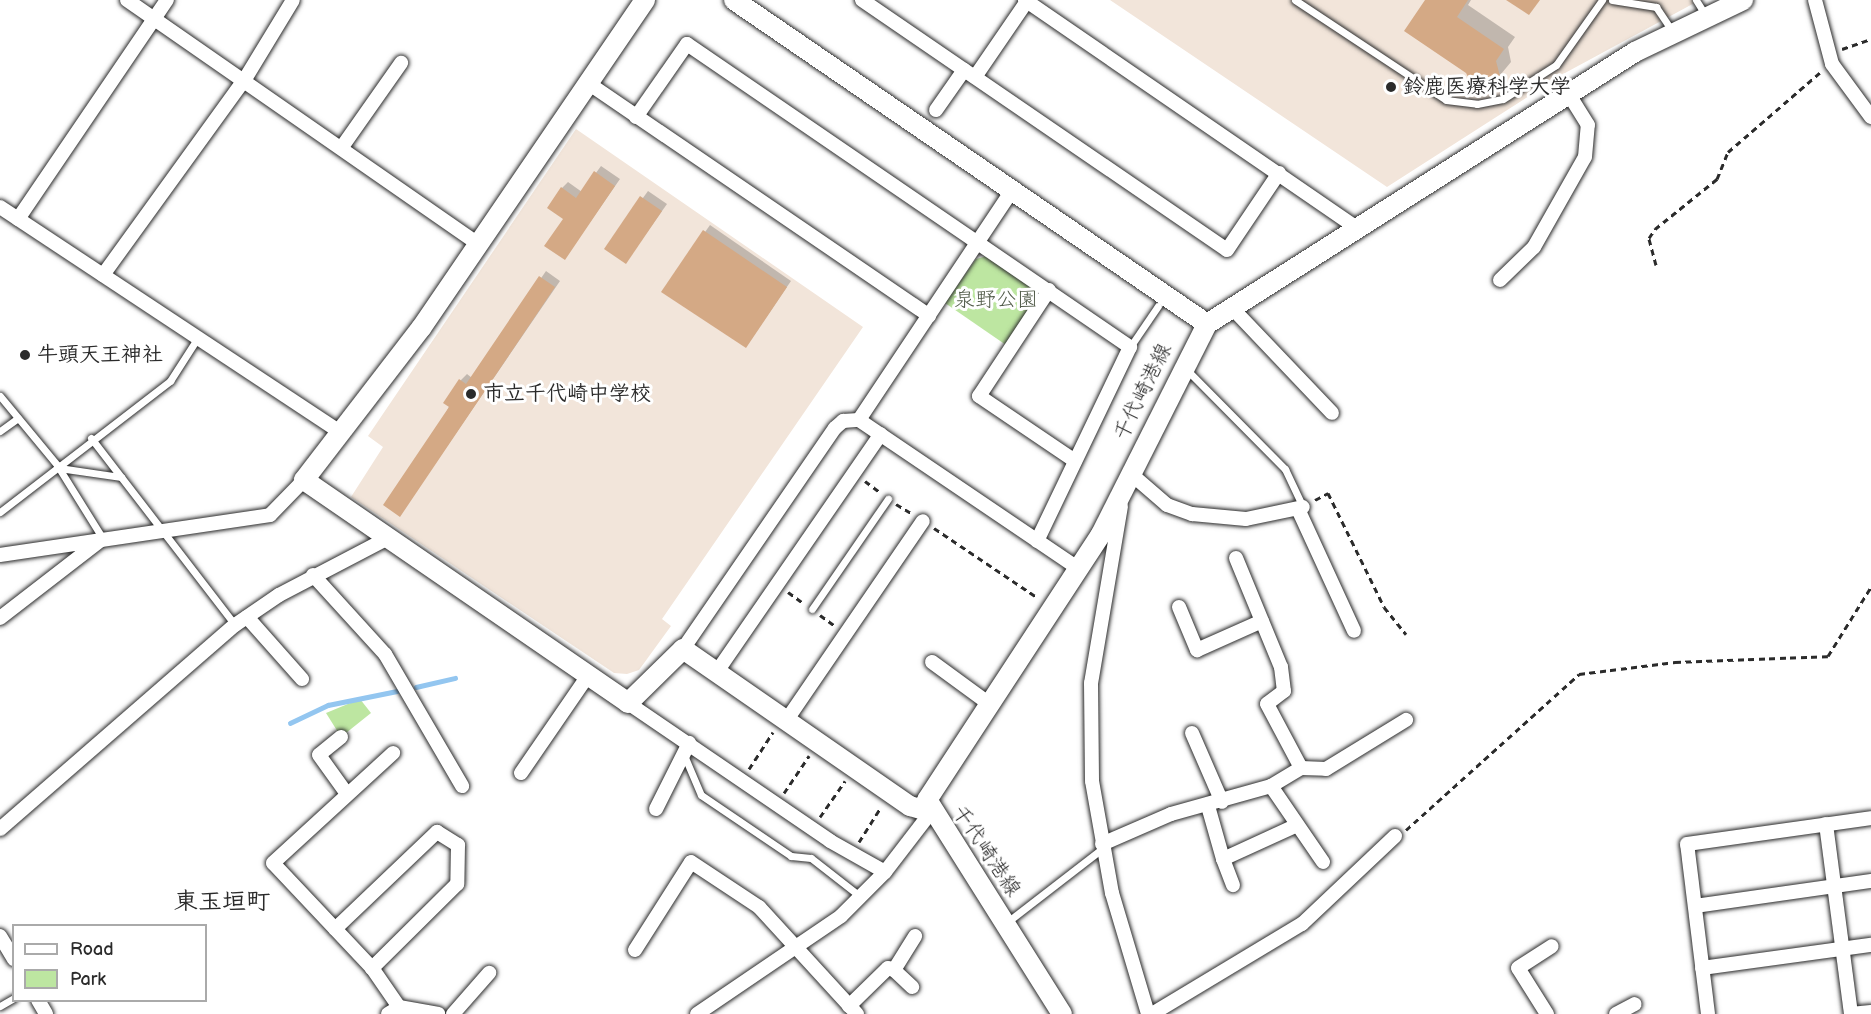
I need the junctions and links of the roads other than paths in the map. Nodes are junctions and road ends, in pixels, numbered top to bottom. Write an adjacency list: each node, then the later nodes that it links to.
1 (127, 0): 14 (street)
2 (167, 0): 14 (street)
3 (293, 0): 18 (street)
4 (645, 0): 19 (street)
5 (734, 0): 26 (street)
6 (862, 0): 17 (street)
7 (1295, 0): 8 (lane)
8 (1602, 0)
9 (1612, 0): 15 (lane)
10 (1743, 0): 13 (street)
11 (1815, 0): 23 (street)
12 (1026, 1): 17 (street); 25 (street)
13 (1701, 8): 15 (street)
14 (154, 19): 18 (street); 28 (street)
15 (1673, 32): 20 (street)
16 (401, 63): 24 (street)
17 (969, 74): 21 (street); 25 (street)
18 (246, 79): 24 (street); 32 (street)
19 (588, 83): 22 (street); 31 (street)
20 (1568, 93): 29 (street); 33 (street)
21 (936, 110)
22 (636, 117): 30 (street); 37 (street)
23 (1871, 117)
24 (342, 147): 31 (street)
25 (1279, 173): 29 (street)
26 (1011, 192): 30 (street); 38 (street)
27 (0, 207): 28 (street)
28 (18, 219): 32 (street)
29 (1357, 228): 36 (street)
30 (979, 242): 34 (street); 37 (street)
31 (479, 245): 47 (street)
32 (103, 275): 39 (street)
33 (1500, 280)
34 (1049, 290): 40 (street); 50 (street)
35 (1158, 306): 40 (lane)
36 (1234, 310): 38 (street); 43 (street)
37 (929, 316): 45 (street)
38 (1207, 324): 41 (street, 千代崎港線)
39 (197, 339): 47 (street); 49 (lane)
40 (1130, 347): 50 (street)
41 (1182, 365): 53 (street, 千代崎港線); 56 (lane)
42 (0, 396): 44 (lane)
43 (1332, 412)
44 (18, 418): 46 (lane); 51 (lane)
45 (859, 420): 48 (street); 74 (street)
46 (0, 431)
47 (339, 431): 54 (street)
48 (881, 434): 62 (street); 76 (street)
49 (91, 438): 51 (lane); 52 (lane)
50 (1075, 461): 62 (street)
51 (58, 466): 52 (lane); 57 (lane); 61 (lane)
52 (121, 477): 59 (lane)
53 (1128, 477): 56 (street); 65 (street, 千代崎港線); 100 (street)
54 (304, 480): 59 (street); 60 (street)
55 (888, 499): 68 (lane)
56 (1300, 508): 73 (street)
57 (0, 512)
58 (923, 521): 81 (street)
59 (162, 532): 61 (street); 72 (lane)
60 (388, 537): 66 (street); 77 (street)
61 (103, 539): 63 (street); 70 (street)
62 (1037, 540): 65 (street)
63 (0, 555)
64 (1236, 558): 71 (street)
65 (1078, 568): 80 (street, 千代崎港線)
66 (313, 575): 69 (street); 89 (street)
67 (1179, 607): 71 (street)
68 (812, 609)
69 (247, 617): 72 (street); 78 (street)
70 (0, 618)
71 (1262, 621): 87 (street)
72 (235, 625): 98 (street)
73 (1354, 631)
74 (683, 649): 76 (street); 79 (street)
75 (932, 662): 80 (street)
76 (716, 673): 81 (street)
77 (589, 674): 79 (street); 88 (street)
78 (302, 679)
79 (628, 703): 85 (street)
80 (988, 703): 94 (street, 千代崎港線)
81 (784, 720): 94 (street)
82 (1406, 720): 87 (street)
83 (1192, 733): 92 (street)
84 (341, 736): 91 (street)
85 (687, 748): 93 (street); 103 (street); 107 (lane)
86 (393, 753): 91 (street)
87 (1301, 768): 90 (street)
88 (521, 773)
89 (462, 786)
90 (1272, 786): 92 (street); 97 (street)
91 (347, 794): 110 (street)
92 (1215, 804): 100 (street); 101 (street)
93 (656, 809)
94 (931, 812): 103 (street); 109 (street, 千代崎港線)
95 (1871, 818): 96 (street)
96 (1826, 825): 106 (street); 108 (street)
97 (1296, 826): 101 (street); 102 (street)
98 (0, 829)
99 (1395, 836): 132 (street)
100 (1102, 846): 109 (lane); 132 (street)
101 (1223, 859): 105 (street)
102 (1323, 862)
103 (885, 872): 107 (street)
104 (1871, 881): 106 (street)
105 (1233, 885)
106 (1833, 886): 108 (street); 116 (street)
107 (861, 898): 114 (street)
108 (1695, 906): 120 (street)
109 (1006, 923): 131 (street, 千代崎港線)
110 (335, 929): 119 (street); 119 (street)
111 (0, 936): 118 (street)
112 (915, 936): 121 (street)
113 (1871, 945): 116 (street)
114 (798, 946): 117 (street); 126 (street); 130 (street)
115 (1552, 946): 133 (street)
116 (1842, 949): 120 (street); 136 (street)
117 (635, 950)
118 (12, 956)
119 (372, 968): 125 (street)
120 (1702, 968): 135 (street)
121 (894, 970): 123 (street); 126 (street)
122 (489, 973): 129 (street)
123 (912, 987)
124 (1635, 1004): 134 (street)
125 (394, 1010): 128 (street)
126 (853, 1010)
127 (1871, 1011): 136 (street)
128 (438, 1014)
129 (453, 1014)
130 (697, 1014)
131 (1062, 1014)
132 (1150, 1014)
133 (1547, 1014)
134 (1616, 1014)
135 (1708, 1014)
136 (1851, 1014)

